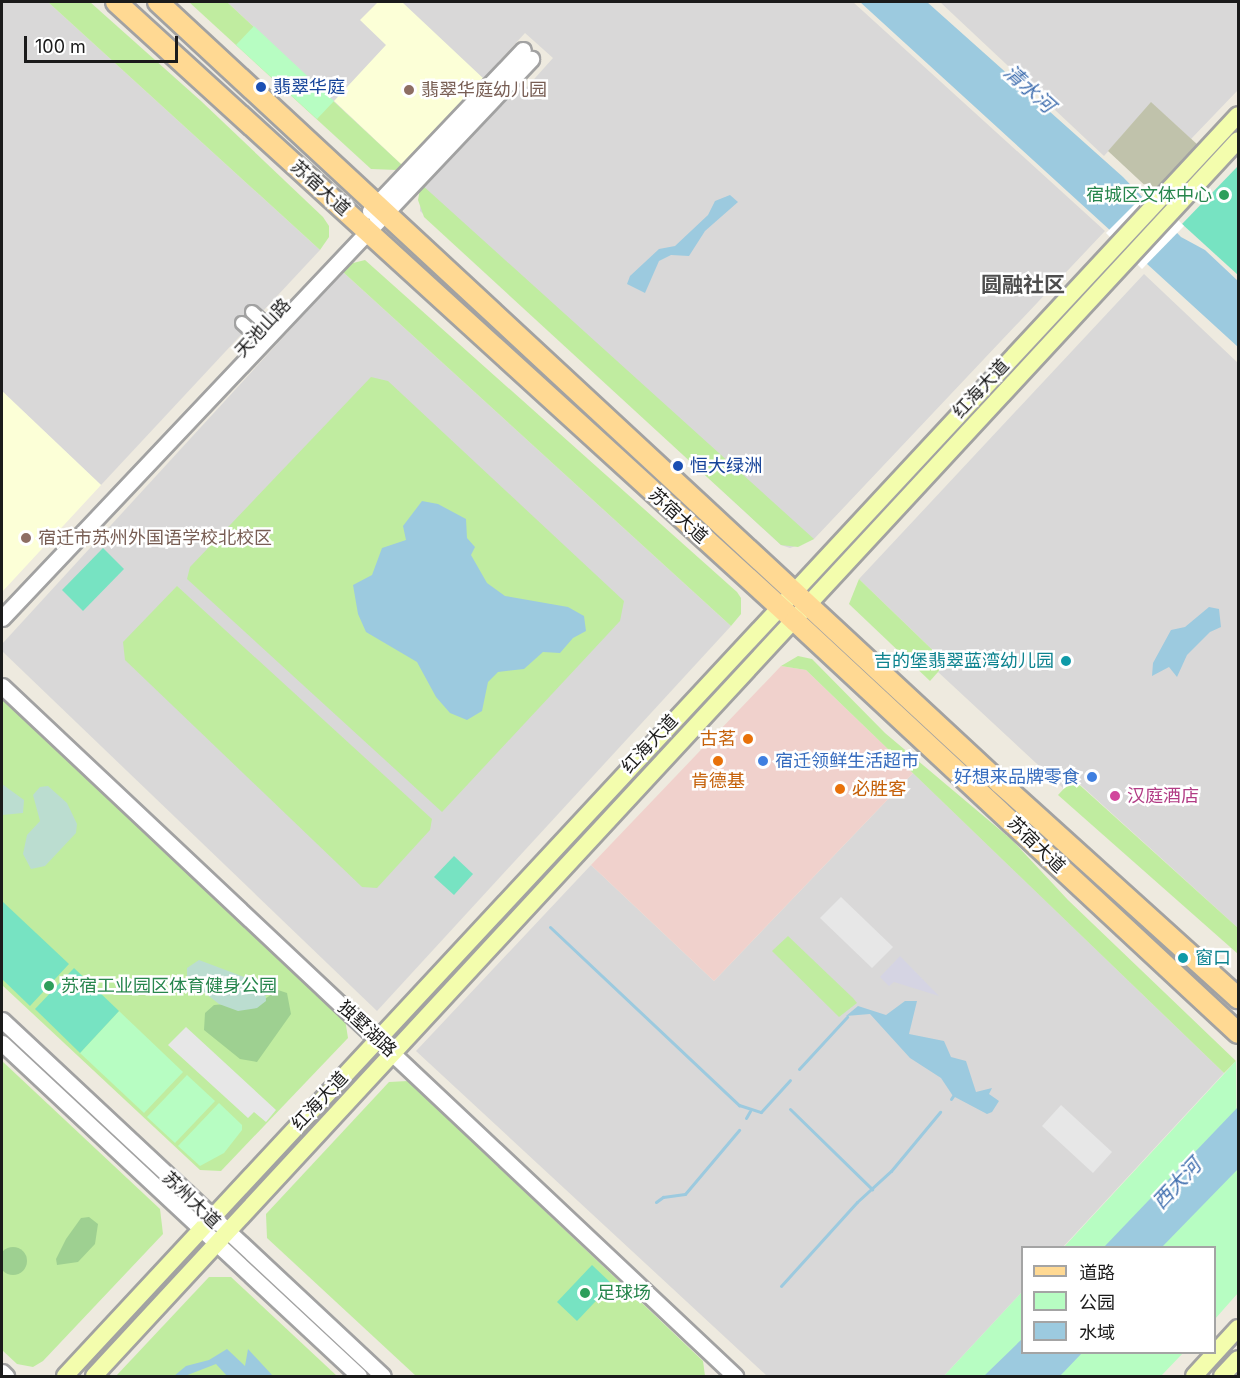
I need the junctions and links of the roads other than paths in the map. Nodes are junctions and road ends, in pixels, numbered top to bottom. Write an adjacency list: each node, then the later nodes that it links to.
1 (116, 2): 7 (main road, 苏宿大道)
2 (158, 2): 6 (main road, 苏宿大道)
3 (527, 55): 6 (street, 天池山路)
4 (1239, 115): 11 (main road, 红海大道)
5 (1239, 140): 13 (main road, 红海大道)
6 (380, 208): 7 (street, 天池山路); 11 (main road, 苏宿大道)
7 (362, 227): 10 (street, 天池山路); 14 (main road, 苏宿大道)
8 (252, 312): 10 (street)
9 (242, 323): 10 (street)
10 (264, 333): 12 (street, 天池山路); 15 (street, 天池山路)
11 (793, 590): 13 (main road, 苏宿大道); 14 (main road, 红海大道)
12 (2, 605)
13 (809, 605): 16 (main road, 红海大道); 18 (main road, 苏宿大道)
14 (778, 606): 16 (main road, 苏宿大道); 21 (main road, 红海大道)
15 (2, 618)
16 (795, 621): 20 (main road, 苏宿大道); 23 (main road, 红海大道)
17 (2, 686): 21 (street, 独墅湖路)
18 (1239, 998)
19 (2, 1020): 24 (street, 苏州大道)
20 (1239, 1033)
21 (377, 1039): 23 (street, 独墅湖路); 24 (main road, 红海大道)
22 (2, 1043): 24 (street, 苏州大道)
23 (392, 1052): 25 (main road, 红海大道); 31 (street, 独墅湖路)
24 (205, 1224): 25 (street, 苏州大道); 33 (main road, 红海大道)
25 (220, 1239): 34 (main road, 红海大道); 35 (street, 苏州大道); 36 (street, 苏州大道)
26 (1239, 1328): 27 (main road)
27 (1216, 1353)
28 (1215, 1354): 37 (main road)
29 (1239, 1359): 38 (main road)
30 (2, 1372): 32 (street)
31 (732, 1375)
32 (6, 1377)
33 (64, 1377)
34 (94, 1377)
35 (359, 1377)
36 (383, 1377)
37 (1194, 1377)
38 (1222, 1377)

